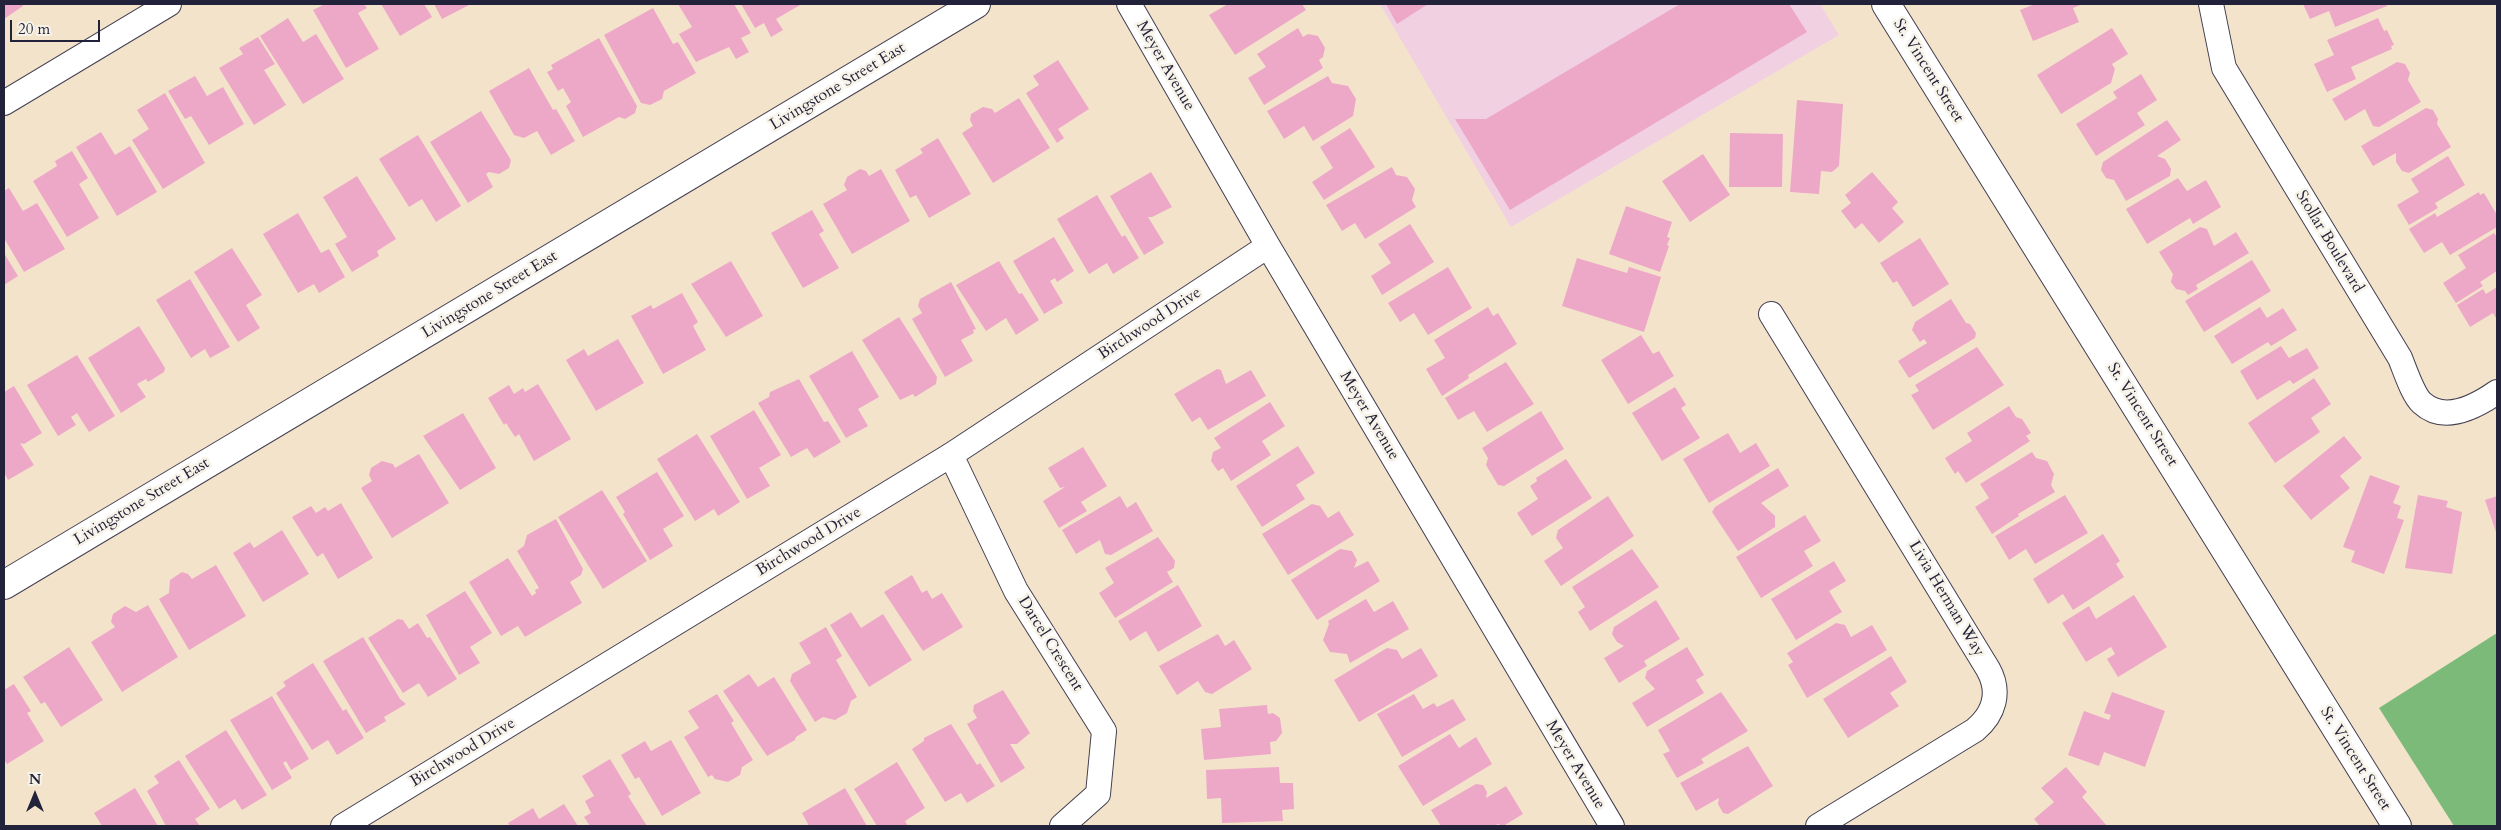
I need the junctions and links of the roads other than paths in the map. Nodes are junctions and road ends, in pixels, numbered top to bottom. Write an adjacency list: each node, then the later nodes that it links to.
1 (169, 4): 6 (street)
2 (976, 4): 11 (street, Livingstone Street East)
3 (1130, 4): 7 (street, Meyer Avenue)
4 (1886, 4): 16 (street, St. Vincent Street)
5 (2211, 4): 9 (street, Stollar Boulevard)
6 (4, 103)
7 (1268, 246): 10 (street, Birchwood Drive); 14 (street, Meyer Avenue)
8 (1771, 314): 15 (street, Livia Herman Way)
9 (2497, 392)
10 (951, 455): 12 (street, Birchwood Drive); 13 (street, Darcel Crescent)
11 (4, 585)
12 (343, 826)
13 (1062, 826)
14 (1612, 826)
15 (1818, 826)
16 (2397, 826)

